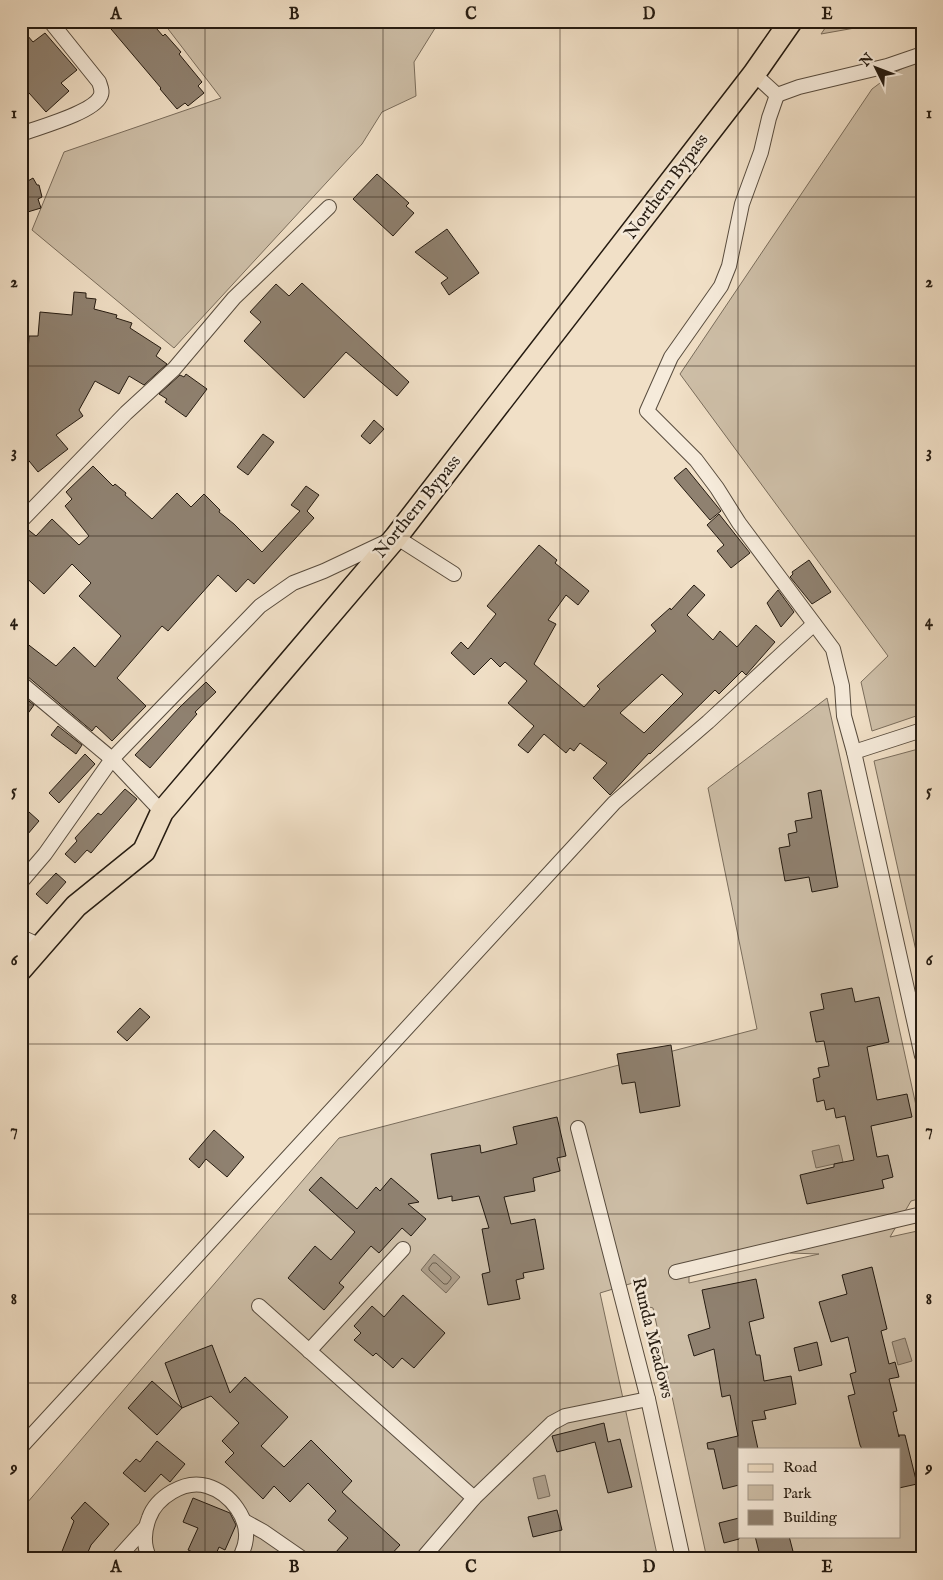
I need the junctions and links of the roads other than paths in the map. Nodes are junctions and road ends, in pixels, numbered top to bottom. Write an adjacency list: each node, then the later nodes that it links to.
1 (50, 21): 6 (street)
2 (791, 21): 4 (main road, Northern Bypass)
3 (922, 54): 5 (street)
4 (754, 74): 5 (street); 9 (main road, Northern Bypass)
5 (777, 95): 11 (street)
6 (21, 134)
7 (329, 207): 8 (street)
8 (21, 521)
9 (396, 537): 10 (street); 15 (street); 16 (main road, Northern Bypass)
10 (454, 574)
11 (814, 624): 14 (street); 28 (street)
12 (21, 683): 15 (street)
13 (922, 730): 14 (street)
14 (854, 752): 20 (street)
15 (112, 759): 16 (street); 17 (street)
16 (162, 812): 18 (main road, Northern Bypass)
17 (21, 882)
18 (31, 942): 19 (main road, Northern Bypass)
19 (21, 969)
20 (922, 1056)
21 (578, 1128): 27 (street, Runda Meadows)
22 (922, 1214): 24 (street)
23 (403, 1249): 26 (street)
24 (676, 1272)
25 (259, 1306): 26 (street)
26 (309, 1351): 29 (street)
27 (648, 1399): 29 (street); 37 (street, Runda Meadows)
28 (21, 1447)
29 (474, 1498): 36 (street)
30 (244, 1521): 31 (street); 34 (street); 35 (street)
31 (145, 1528): 32 (street); 33 (street)
32 (117, 1559)
33 (150, 1559)
34 (240, 1559)
35 (303, 1559)
36 (422, 1559)
37 (683, 1559)

